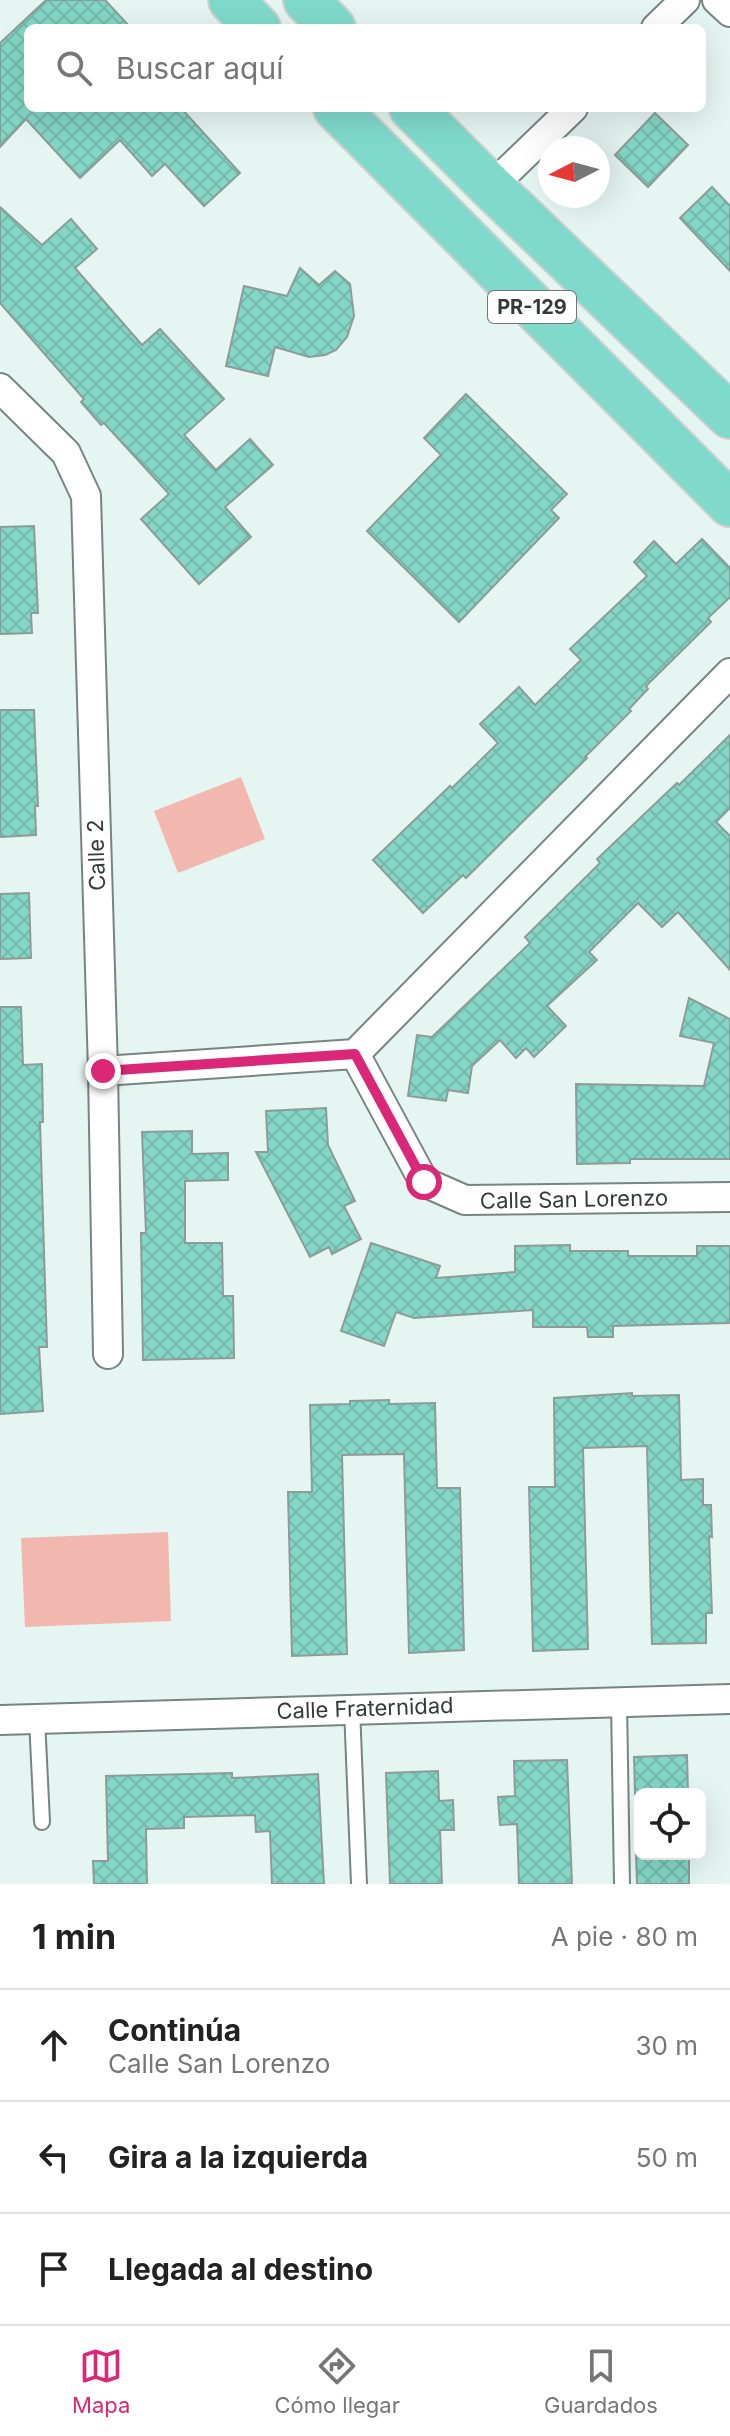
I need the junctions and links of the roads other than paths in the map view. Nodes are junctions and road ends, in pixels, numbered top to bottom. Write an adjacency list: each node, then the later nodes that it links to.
1 (231, 0): 6 (main road)
2 (306, 0): 7 (main road)
3 (685, 0): 8 (street)
4 (717, 0): 5 (street)
5 (730, 12)
6 (254, 24)
7 (329, 24)
8 (660, 24)
9 (340, 112): 15 (main road, PR-129)
10 (416, 112): 12 (main road, PR-129)
11 (569, 112): 12 (street)
12 (491, 187): 14 (main road, PR-129)
13 (0, 388): 18 (street, Calle 2)
14 (730, 416)
15 (730, 504)
16 (730, 673): 17 (street)
17 (355, 1054): 18 (street); 19 (street, Calle San Lorenzo)
18 (103, 1071): 20 (street, Calle 2)
19 (730, 1197)
20 (108, 1354)
21 (730, 1699): 22 (street, Calle Fraternidad)
22 (619, 1702): 23 (street, Calle Fraternidad); 28 (lane)
23 (352, 1708): 24 (street, Calle Fraternidad); 27 (lane)
24 (37, 1719): 25 (street, Calle Fraternidad); 26 (lane)
25 (0, 1720)
26 (42, 1822)
27 (359, 1884)
28 (622, 1884)

